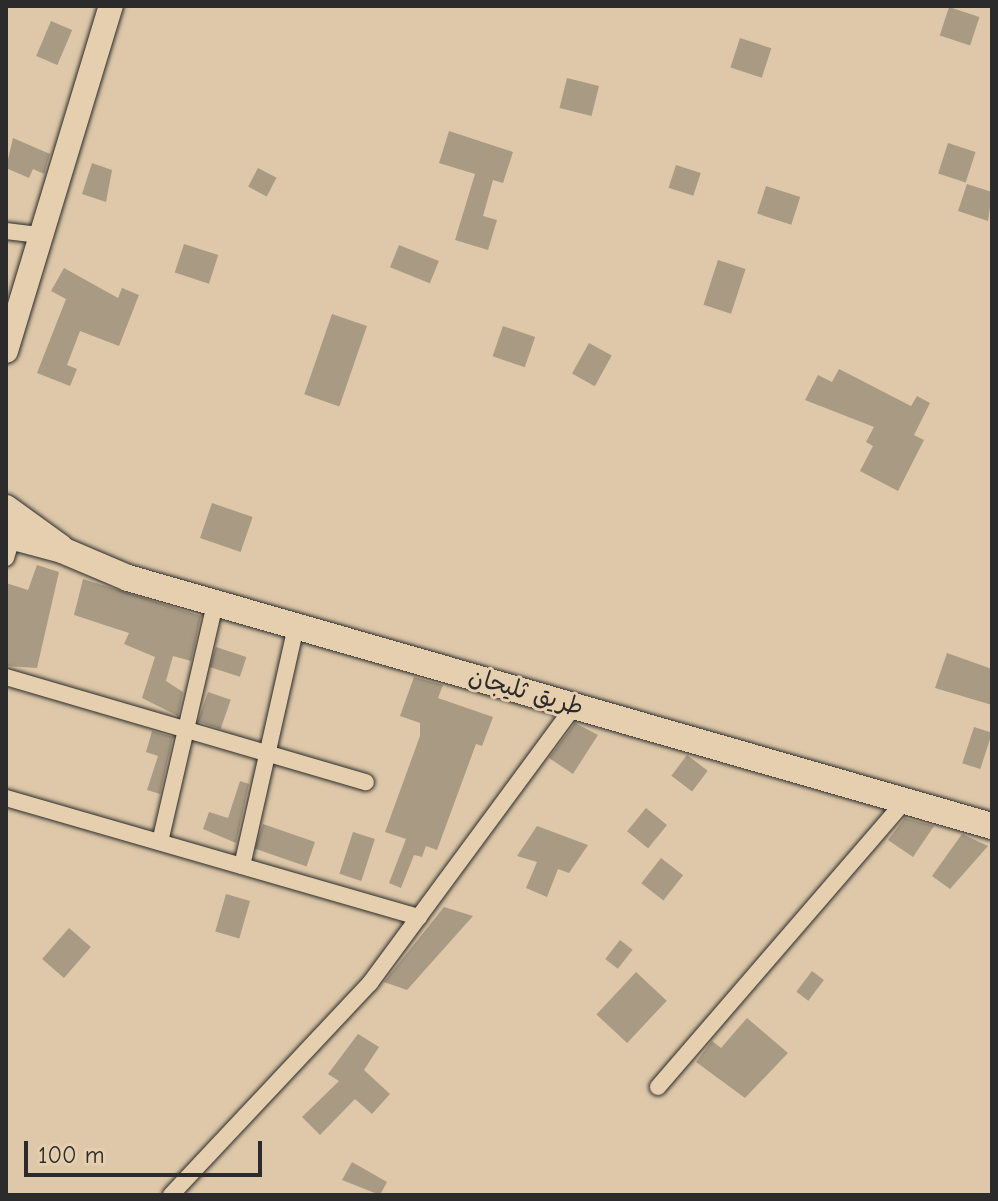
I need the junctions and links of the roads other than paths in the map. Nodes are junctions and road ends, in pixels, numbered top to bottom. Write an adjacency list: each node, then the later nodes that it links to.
1 (110, 6): 3 (main road)
2 (6, 231): 3 (street)
3 (40, 235): 4 (main road)
4 (6, 351)
5 (6, 508): 7 (main road, طريق ثليجان)
6 (8, 544): 7 (main road, طريق ثليجان)
7 (62, 550): 8 (main road, طريق ثليجان)
8 (215, 604): 9 (main road, طريق ثليجان); 12 (street)
9 (296, 627): 11 (main road, طريق ثليجان); 13 (street)
10 (6, 677): 12 (street)
11 (574, 706): 16 (main road, طريق ثليجان); 20 (street)
12 (185, 730): 13 (street); 18 (street)
13 (267, 754): 14 (street); 19 (street)
14 (366, 782)
15 (6, 798): 18 (street)
16 (904, 802): 17 (main road, طريق ثليجان); 21 (street)
17 (992, 826)
18 (160, 842): 19 (street)
19 (242, 866): 20 (street)
20 (419, 917): 22 (street)
21 (658, 1087)
22 (171, 1195)

